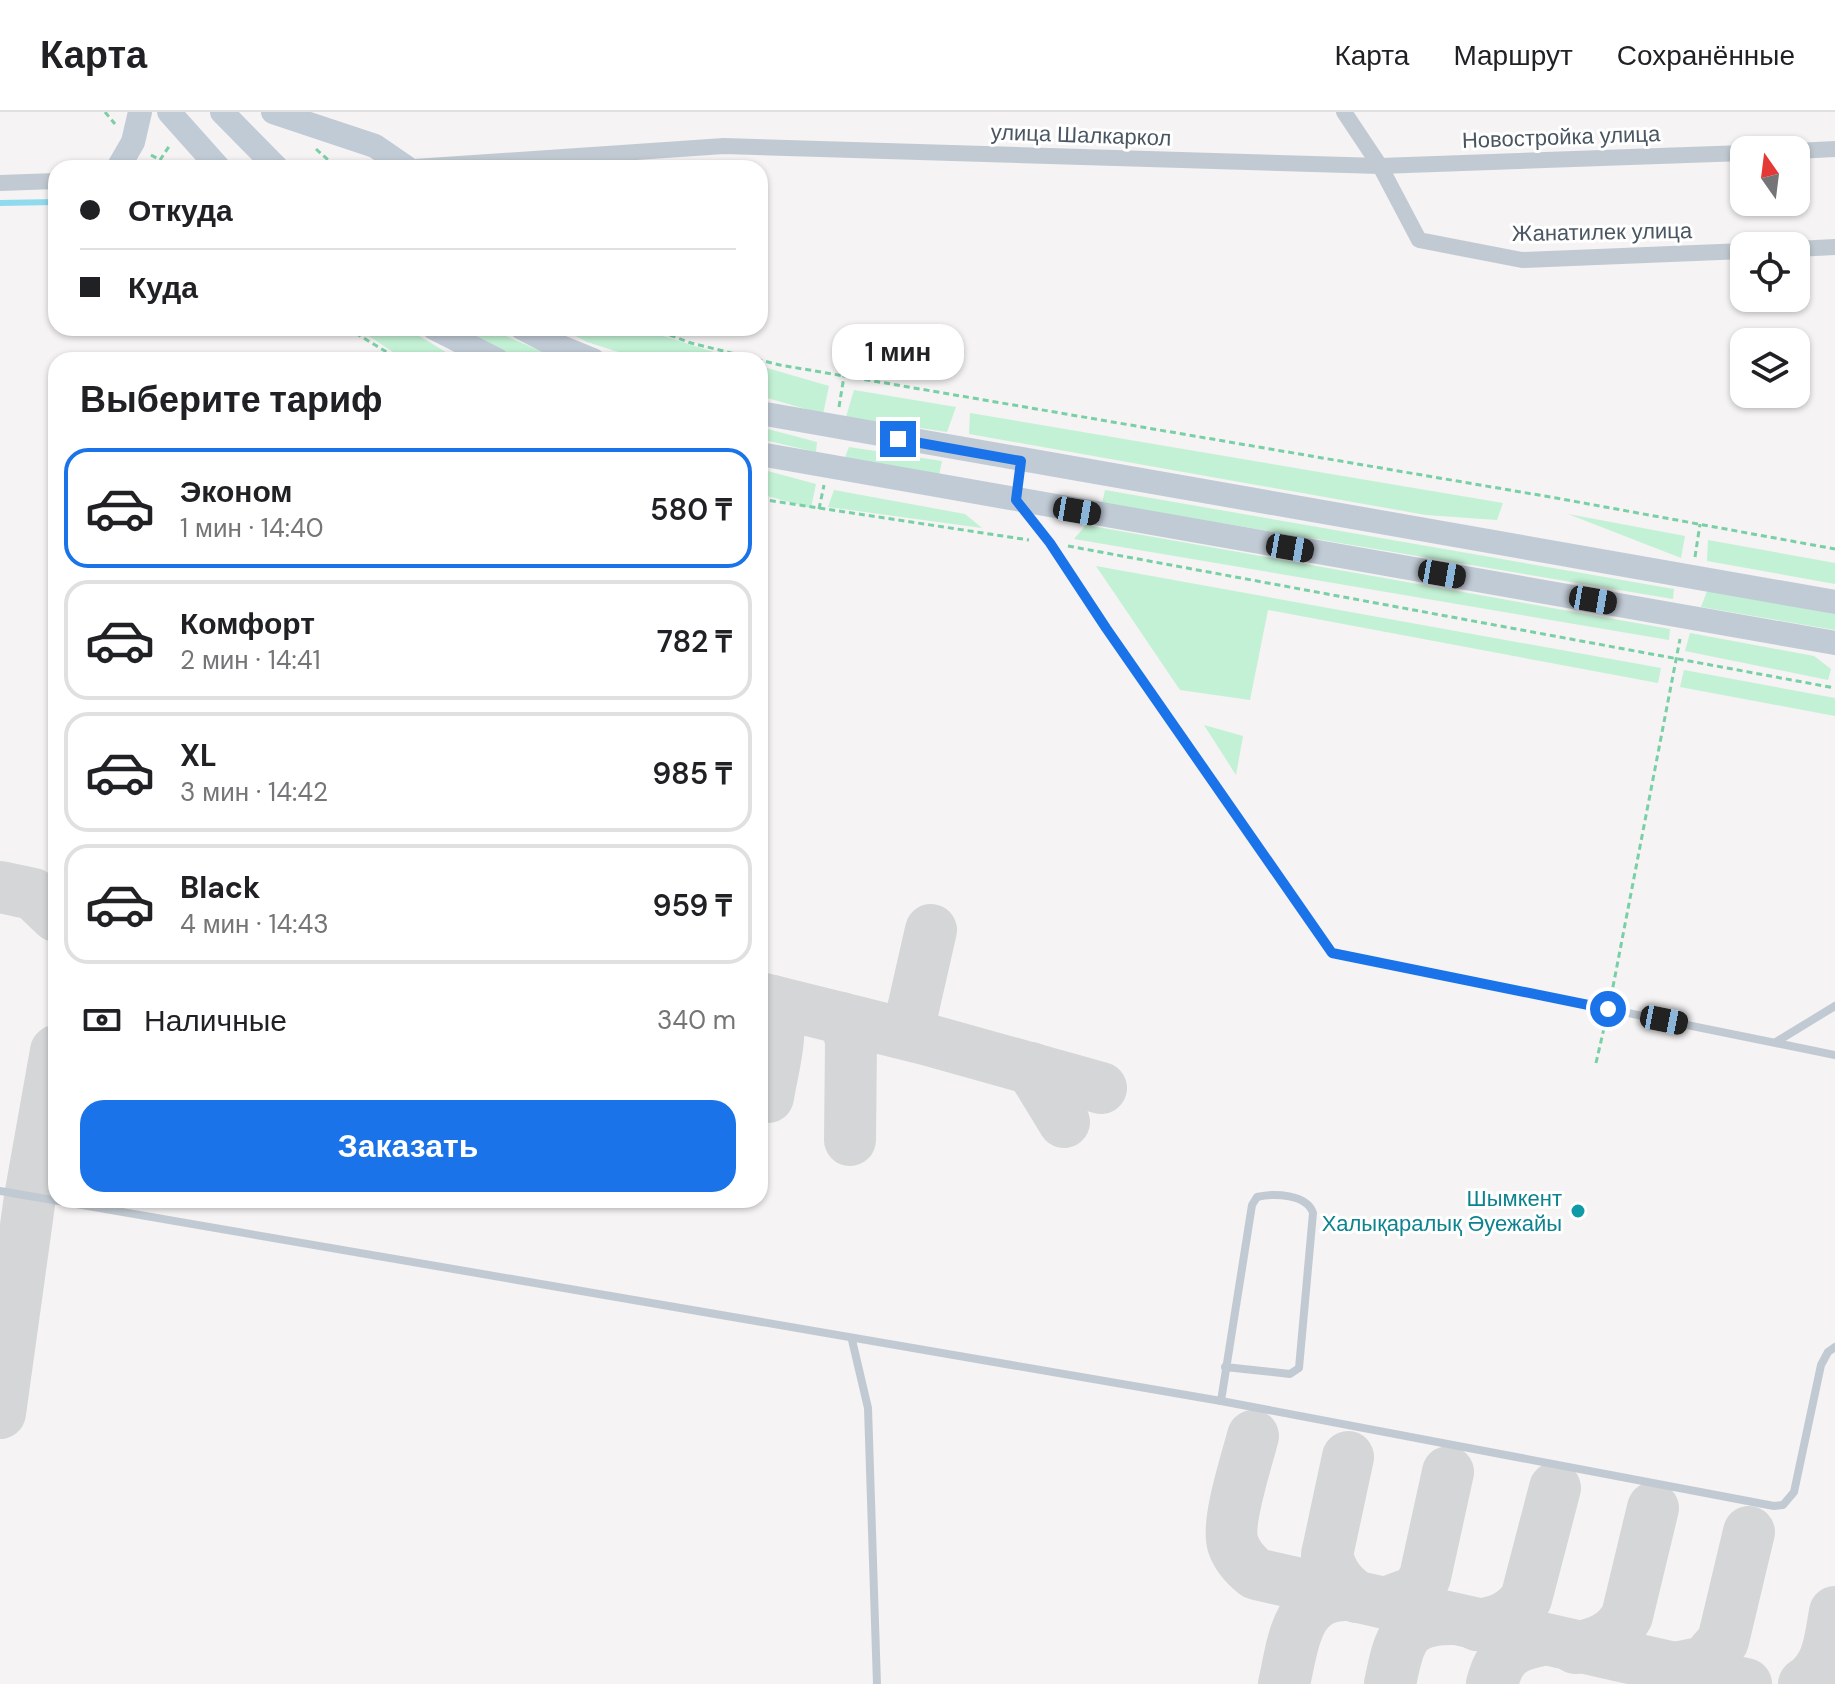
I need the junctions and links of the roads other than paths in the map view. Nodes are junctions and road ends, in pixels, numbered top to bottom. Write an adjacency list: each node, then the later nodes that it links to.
1 (140, 112): 9 (street)
2 (169, 112): 10 (street)
3 (222, 112): 11 (street)
4 (273, 112): 12 (street)
5 (1344, 112): 14 (street, Жанатилек улица)
6 (1835, 149): 7 (street)
7 (1810, 150)
8 (1730, 154): 14 (street, Новостройка улица)
9 (123, 160)
10 (212, 160)
11 (269, 160)
12 (396, 160)
13 (523, 160): 14 (street, улица Шалкаркол)
14 (1380, 166): 19 (street, Жанатилек улица)
15 (48, 181): 16 (street)
16 (0, 183)
17 (1835, 247): 18 (street)
18 (1810, 248)
19 (1730, 252)
20 (450, 336): 22 (street)
21 (537, 336): 23 (street)
22 (481, 352)
23 (573, 352)
24 (768, 414): 26 (street)
25 (768, 455): 27 (street)
26 (1021, 461): 27 (lane); 28 (street)
27 (1016, 500): 29 (street); 31 (lane)
28 (1835, 602)
29 (1835, 643)
30 (1835, 1006): 31 (lane)
31 (1775, 1043): 32 (lane)
32 (1835, 1055)
33 (0, 1191): 34 (lane)
34 (48, 1199)
35 (97, 1208): 36 (lane)
36 (852, 1340): 39 (lane); 40 (lane)
37 (1835, 1347): 39 (lane)
38 (1225, 1367): 38 (lane); 39 (lane)
39 (1221, 1401)
40 (877, 1684)

